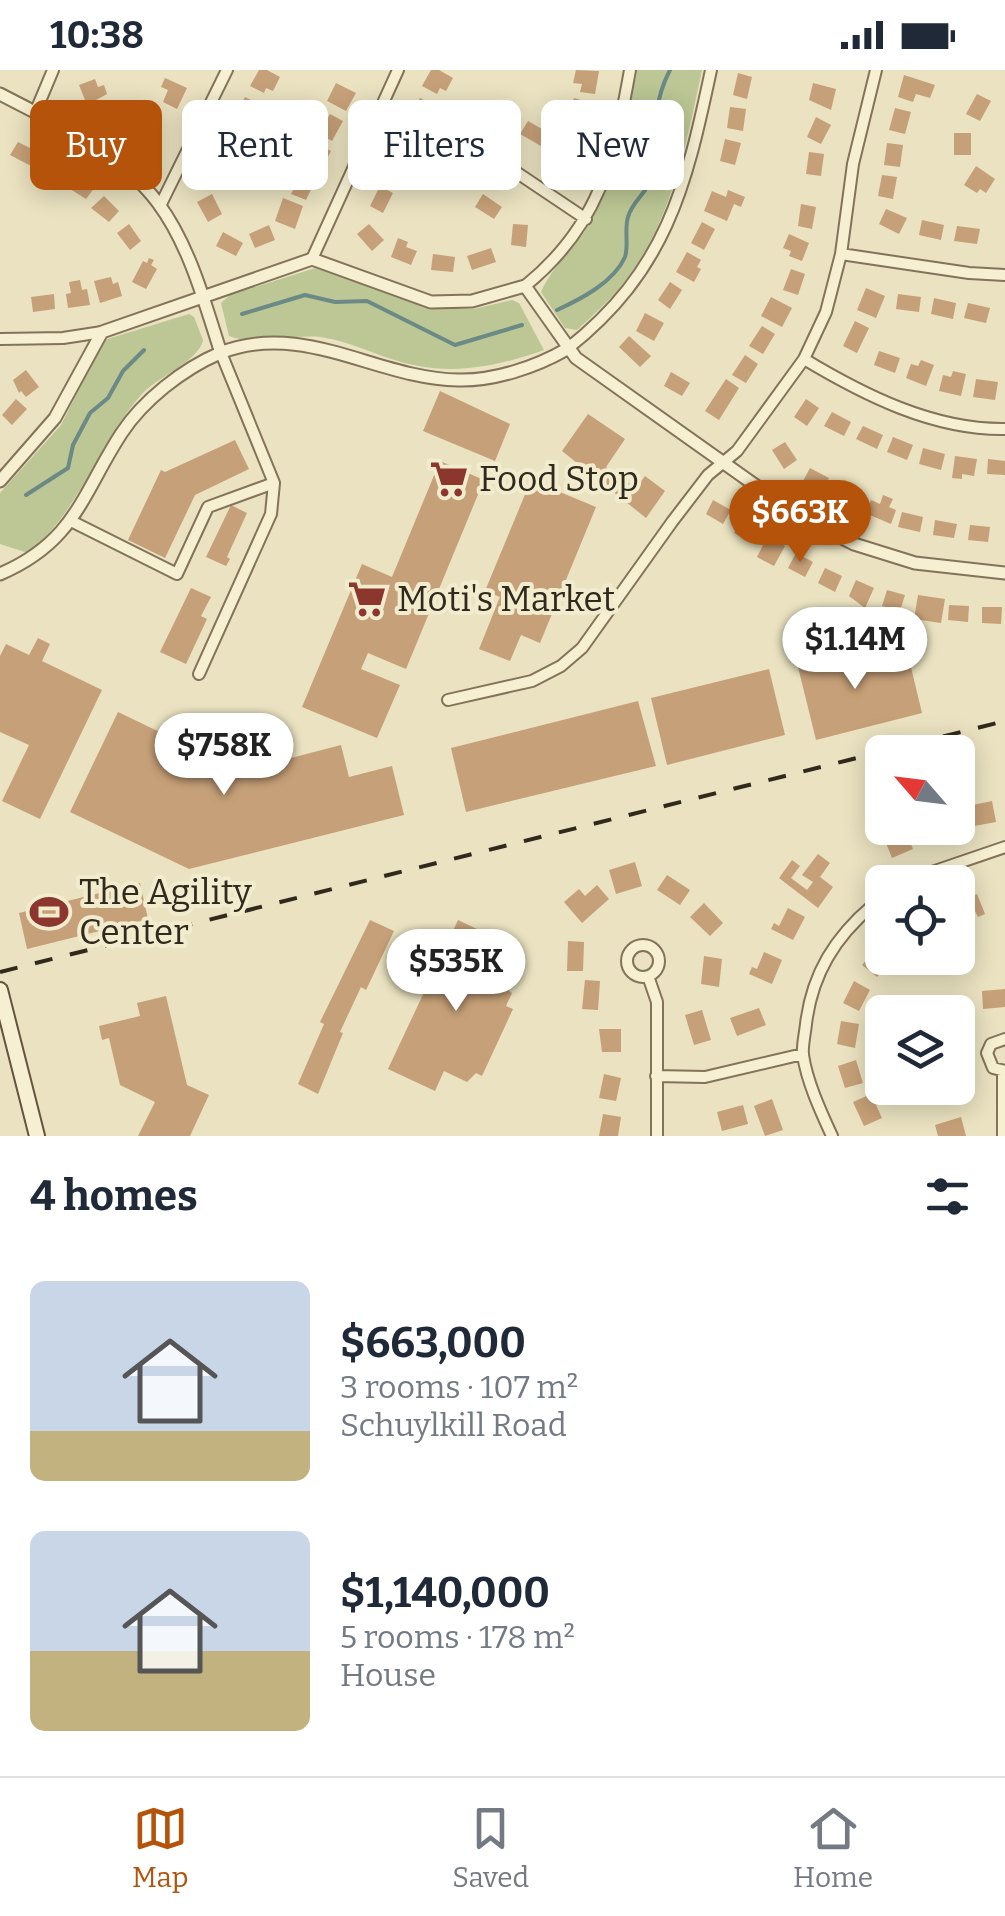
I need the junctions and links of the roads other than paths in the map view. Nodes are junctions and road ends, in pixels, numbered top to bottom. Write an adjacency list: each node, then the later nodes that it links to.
1 (53, 70): 8 (street)
2 (227, 70): 12 (street)
3 (398, 70): 15 (street)
4 (630, 70): 13 (street)
5 (711, 70): 21 (street)
6 (876, 70): 14 (street)
7 (0, 94): 9 (street)
8 (40, 100)
9 (30, 110)
10 (521, 175): 13 (street)
11 (144, 190): 12 (street)
12 (160, 206): 18 (street)
13 (586, 219): 17 (street)
14 (842, 254): 16 (street); 23 (street)
15 (312, 260): 17 (street); 18 (street)
16 (1005, 275)
17 (525, 286): 21 (street)
18 (203, 298): 19 (street); 22 (street)
19 (102, 332): 20 (street); 26 (street)
20 (1, 338)
21 (567, 349): 22 (street); 25 (street)
22 (221, 353): 27 (street); 28 (street)
23 (804, 359): 24 (street); 25 (street)
24 (1005, 428)
25 (721, 463): 31 (street); 34 (street)
26 (0, 481)
27 (274, 483): 28 (street); 33 (street)
28 (71, 521): 30 (street)
29 (0, 560): 30 (street)
30 (17, 567): 32 (street)
31 (1005, 573)
32 (0, 574)
33 (199, 674)
34 (448, 700)
35 (1005, 847): 36 (street)
36 (952, 865)
37 (865, 911): 41 (street)
38 (648, 976): 43 (street)
39 (0, 990): 44 (main road)
40 (1005, 1039): 42 (street)
41 (803, 1054): 43 (street); 46 (street)
42 (1004, 1071): 47 (street)
43 (656, 1076): 45 (street)
44 (37, 1136)
45 (657, 1136)
46 (832, 1136)
47 (1002, 1136)

